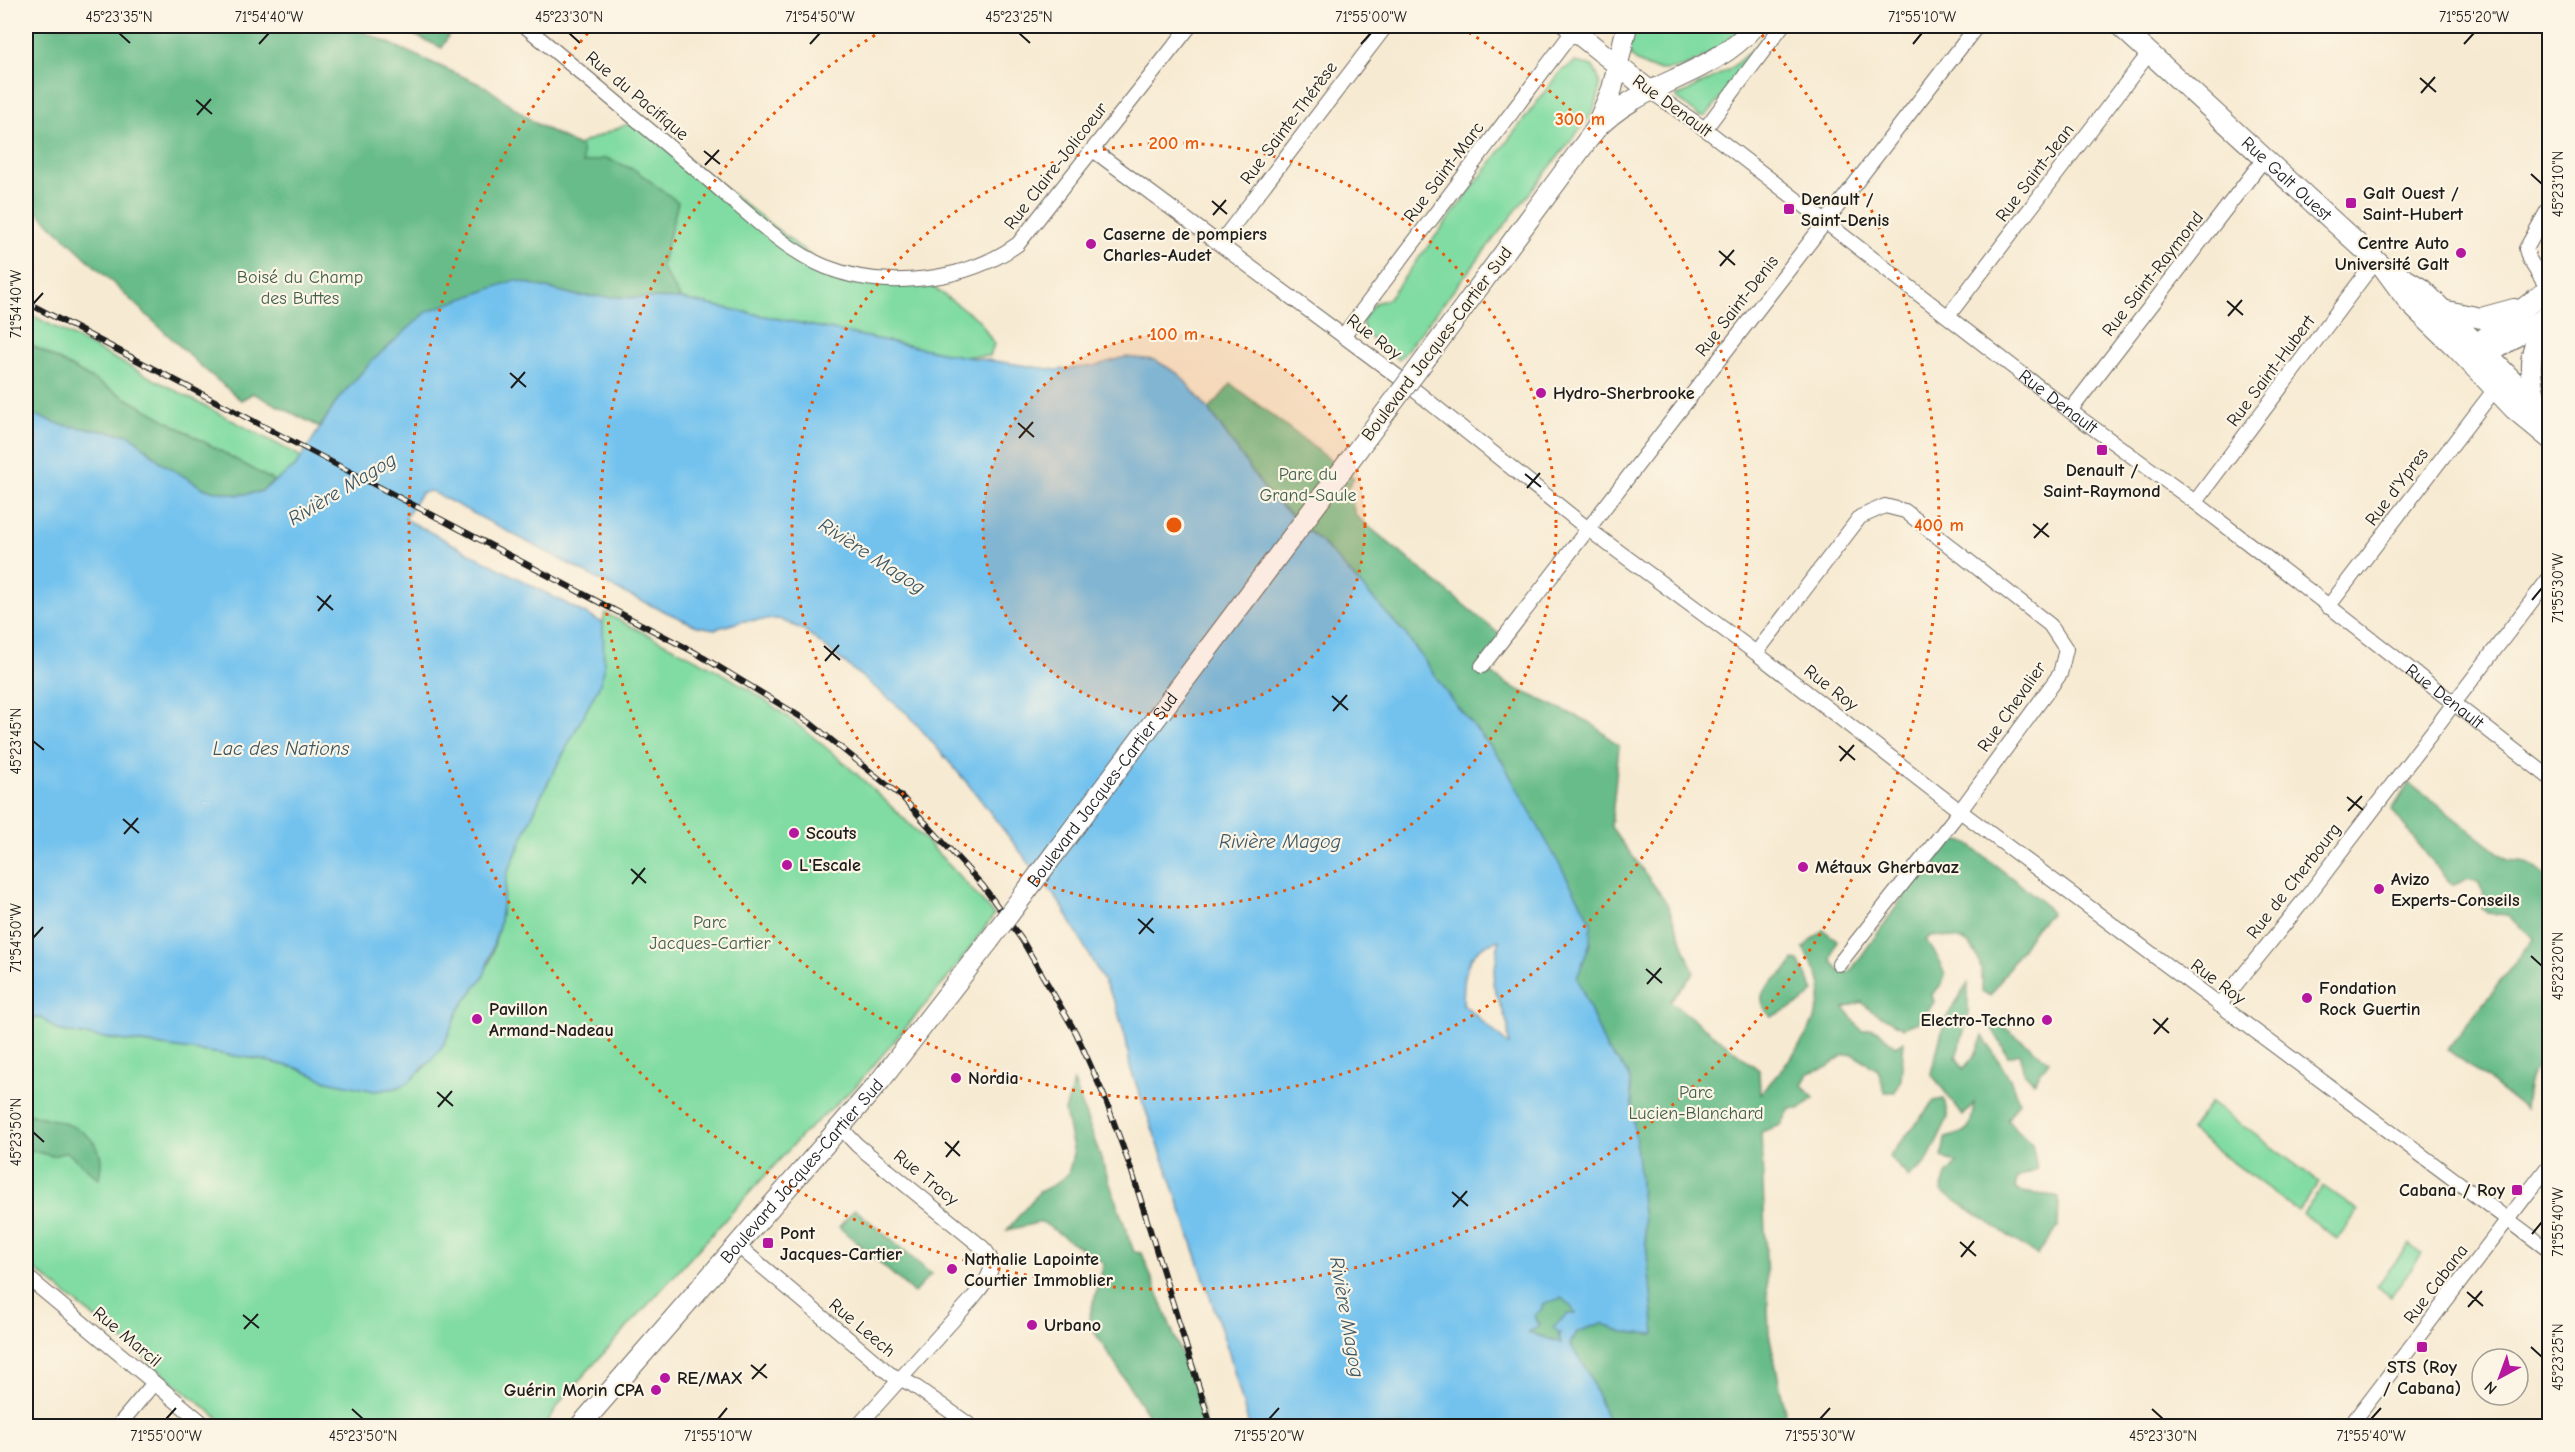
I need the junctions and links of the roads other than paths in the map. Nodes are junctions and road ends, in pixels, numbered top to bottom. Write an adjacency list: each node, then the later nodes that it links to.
1 (525, 26): 21 (street, Rue du Pacifique)
2 (1190, 26): 15 (street, Rue Claire-Jolicoeur)
3 (1386, 26): 19 (street, Rue Sainte-Thérèse)
4 (1627, 26): 11 (main road, Boulevard Jacques-Cartier Sud)
5 (1755, 26): 12 (main road, Boulevard Jacques-Cartier Sud)
6 (1782, 26): 13 (street)
7 (1977, 26): 18 (street, Rue Saint-Denis)
8 (2120, 26): 10 (main road, Rue Galt Ouest)
9 (1573, 27): 11 (main road, Rue Denault); 27 (street, Rue Saint-Marc)
10 (2150, 52): 16 (main road, Rue Galt Ouest); 26 (street, Rue Saint-Jean)
11 (1617, 66): 12 (main road, Rue Denault); 14 (main road, Boulevard Jacques-Cartier Sud)
12 (1650, 91): 13 (street, Rue Denault); 14 (main road, Boulevard Jacques-Cartier Sud)
13 (1705, 129): 18 (street, Rue Denault)
14 (1595, 130): 44 (main road, Boulevard Jacques-Cartier Sud, bridge)
15 (1093, 150): 19 (street, Rue Roy); 21 (street, Rue Claire-Jolicoeur)
16 (2264, 159): 20 (main road, Rue Galt Ouest); 30 (street, Rue Saint-Raymond)
17 (2550, 206): 22 (street)
18 (1825, 221): 26 (street, Rue Denault); 34 (street, Rue Saint-Denis)
19 (1220, 243): 27 (street, Rue Roy)
20 (2379, 263): 24 (main road, Rue Galt Ouest); 28 (main road, Rue Galt Ouest); 33 (street, Rue Saint-Hubert)
21 (880, 279)
22 (2549, 290): 23 (main road)
23 (2528, 304): 24 (main road); 28 (main road)
24 (2445, 310): 28 (main road, Rue Galt Ouest)
25 (2548, 315): 28 (main road); 31 (main road)
26 (1948, 316): 30 (street, Rue Denault)
27 (1343, 336): 34 (street, Rue Roy)
28 (2478, 352): 29 (main road, Rue Galt Ouest); 31 (main road, Rue Galt Ouest)
29 (2495, 389): 32 (main road, Rue Galt Ouest); 36 (street, Rue d'Ypres)
30 (2070, 411): 33 (street, Rue Denault)
31 (2544, 412)
32 (2550, 439)
33 (2194, 502): 36 (street, Rue Denault)
34 (1588, 528): 37 (street, Rue Roy); 38 (street, Rue Saint-Denis)
35 (2550, 577): 39 (street, Rue de Cherbourg)
36 (2328, 608): 39 (street, Rue Denault)
37 (1756, 653): 41 (street, Rue Roy); 41 (street, Rue Chevalier)
38 (1482, 666)
39 (2452, 702): 40 (street, Rue Denault); 43 (street, Rue de Cherbourg)
40 (2550, 778)
41 (1960, 811): 42 (street, Rue Chevalier); 43 (street, Rue Roy)
42 (1839, 964)
43 (2219, 1005): 46 (street, Rue Roy)
44 (840, 1127): 47 (main road, Boulevard Jacques-Cartier Sud); 50 (street, Rue Tracy)
45 (2550, 1164): 46 (street, Rue Cabana)
46 (2506, 1220): 48 (street, Rue Roy); 57 (street, Rue Cabana)
47 (738, 1245): 50 (street, Rue Leech); 54 (main road, Boulevard Jacques-Cartier Sud)
48 (2550, 1251)
49 (26, 1276): 51 (street, Rue Marcil)
50 (900, 1378): 55 (street); 56 (street, Rue Leech)
51 (154, 1383): 52 (street); 53 (street, Rue Marcil)
52 (118, 1426)
53 (206, 1426)
54 (580, 1426)
55 (858, 1426)
56 (971, 1426)
57 (2350, 1426)

